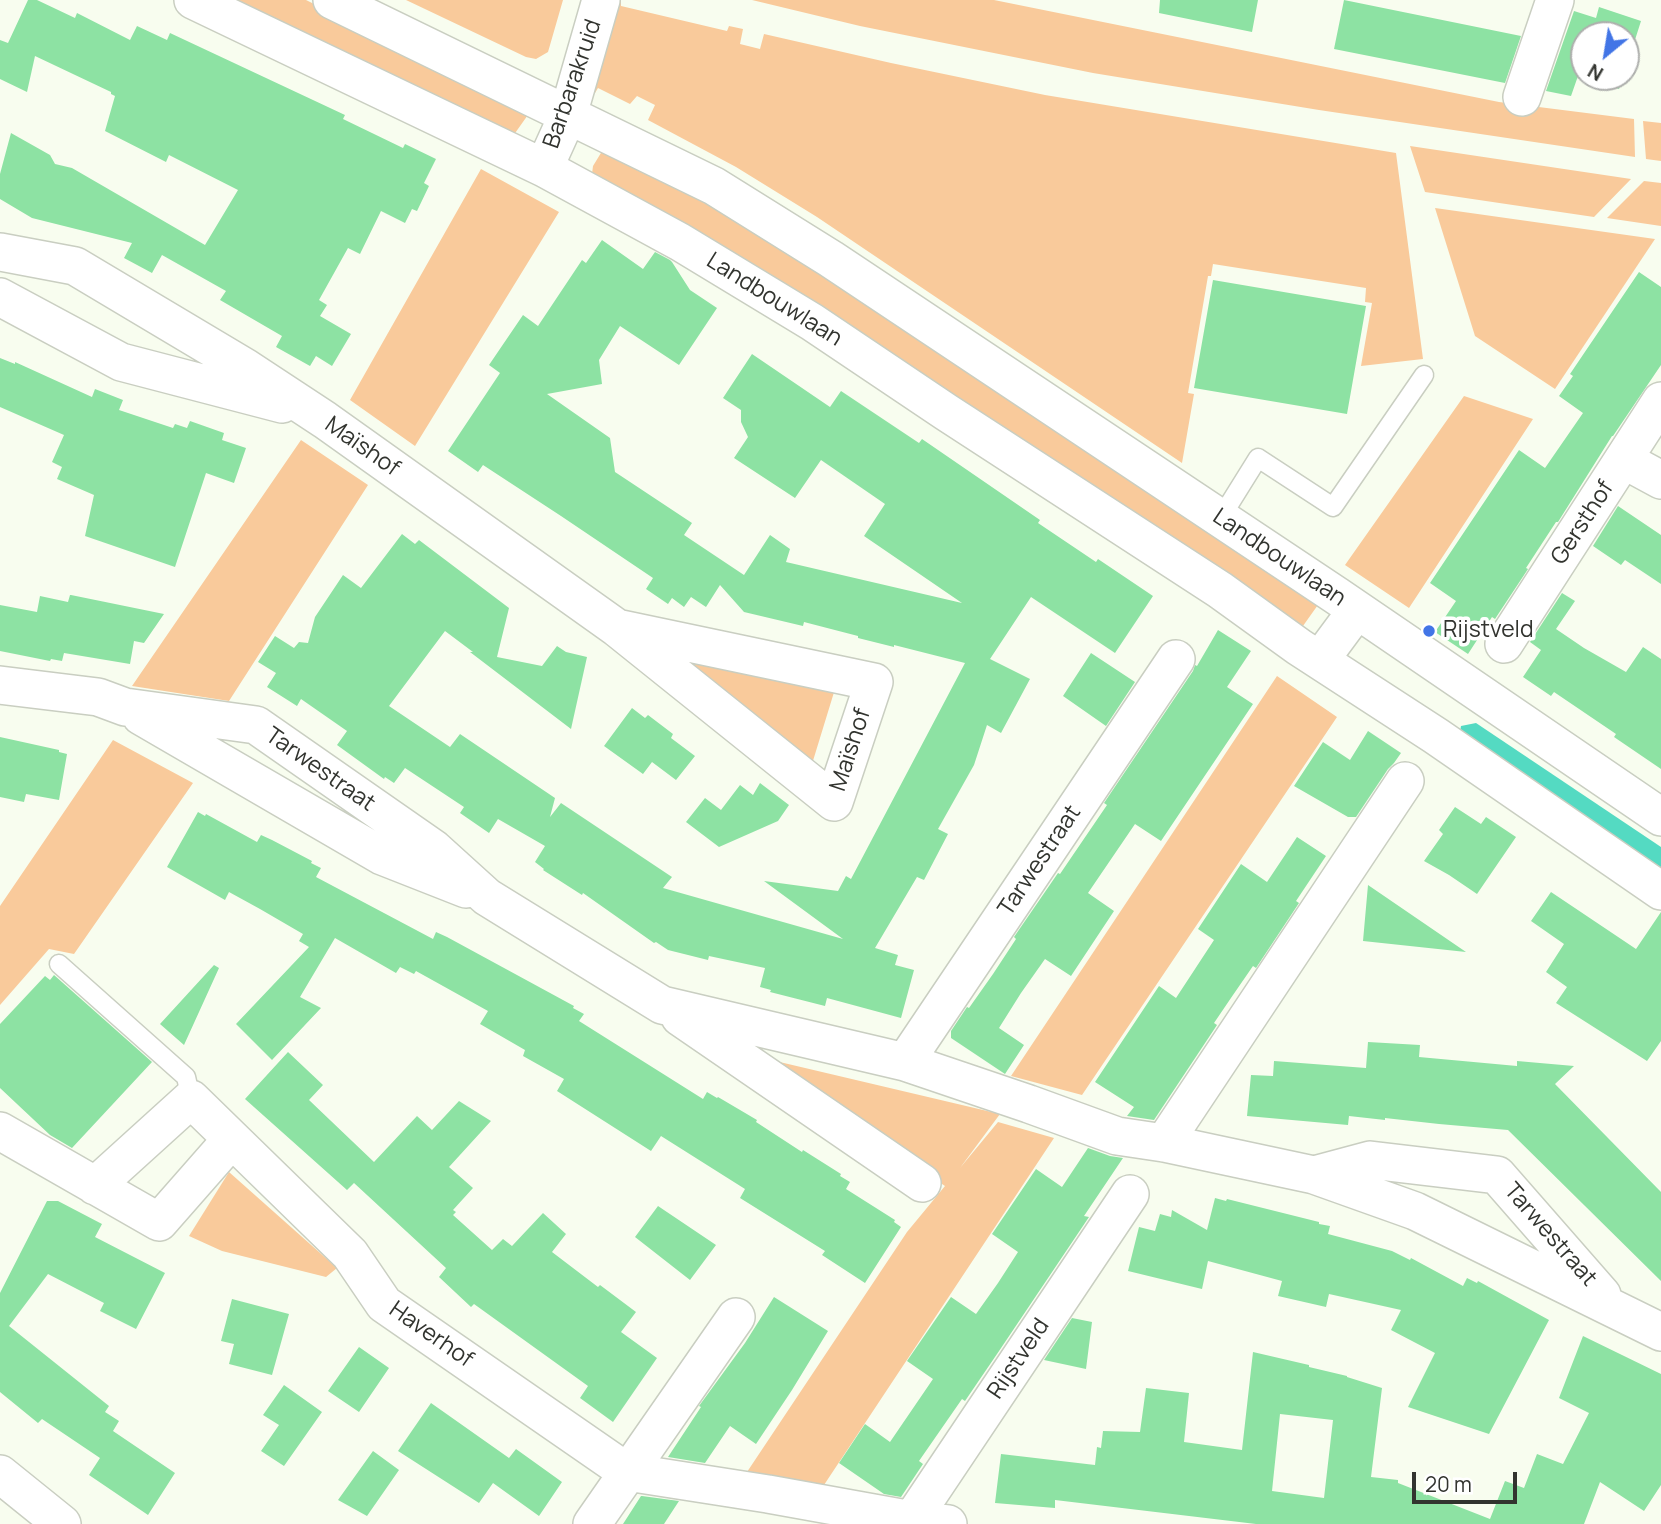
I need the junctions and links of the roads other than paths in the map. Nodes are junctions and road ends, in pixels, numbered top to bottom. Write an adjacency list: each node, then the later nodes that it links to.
1 (193, 0): 7 (street, Landbouwlaan)
2 (332, 0): 6 (street, Landbouwlaan)
3 (601, 0): 6 (street, Barbarakruid)
4 (1555, 0): 5 (street)
5 (1522, 97)
6 (568, 115): 7 (street, Barbarakruid); 15 (street, Landbouwlaan)
7 (544, 168): 20 (street, Landbouwlaan)
8 (0, 252): 12 (street, Maïshof)
9 (0, 296): 12 (street, Maïshof)
10 (1424, 375): 15 (lane)
11 (1661, 401): 13 (street, Gersthof)
12 (312, 411): 17 (street, Maïshof)
13 (1624, 460): 14 (street); 18 (street, Gersthof)
14 (1661, 480)
15 (1220, 519): 16 (street, Landbouwlaan)
16 (1357, 610): 20 (street, Landbouwlaan); 24 (street, Landbouwlaan)
17 (617, 628): 17 (street, Maïshof)
18 (1504, 644)
19 (1176, 659): 29 (street, Tarwestraat)
20 (1320, 660): 25 (street, Landbouwlaan)
21 (0, 685): 22 (street, Tarwestraat)
22 (125, 707): 26 (street, Tarwestraat); 26 (street, Tarwestraat)
23 (1405, 780): 33 (street)
24 (1661, 817)
25 (1661, 891)
26 (487, 897): 28 (street, Tarwestraat)
27 (59, 964): 30 (lane)
28 (662, 1004): 29 (street, Tarwestraat); 35 (street, Tarwestraat)
29 (905, 1062): 33 (street, Tarwestraat)
30 (191, 1100): 32 (street, Haverhof); 36 (street)
31 (0, 1131): 36 (street)
32 (231, 1140): 36 (street); 41 (street, Haverhof)
33 (1164, 1143): 34 (street, Tarwestraat)
34 (1314, 1175): 38 (street, Tarwestraat); 38 (street, Tarwestraat)
35 (922, 1183)
36 (95, 1186)
37 (1130, 1194): 43 (street, Rijstveld)
38 (1615, 1309): 40 (street, Tarwestraat)
39 (736, 1317): 41 (street)
40 (1661, 1332)
41 (627, 1472): 43 (street, Haverhof); 45 (street)
42 (0, 1474): 44 (street)
43 (923, 1523)
44 (62, 1524)
45 (592, 1524)

